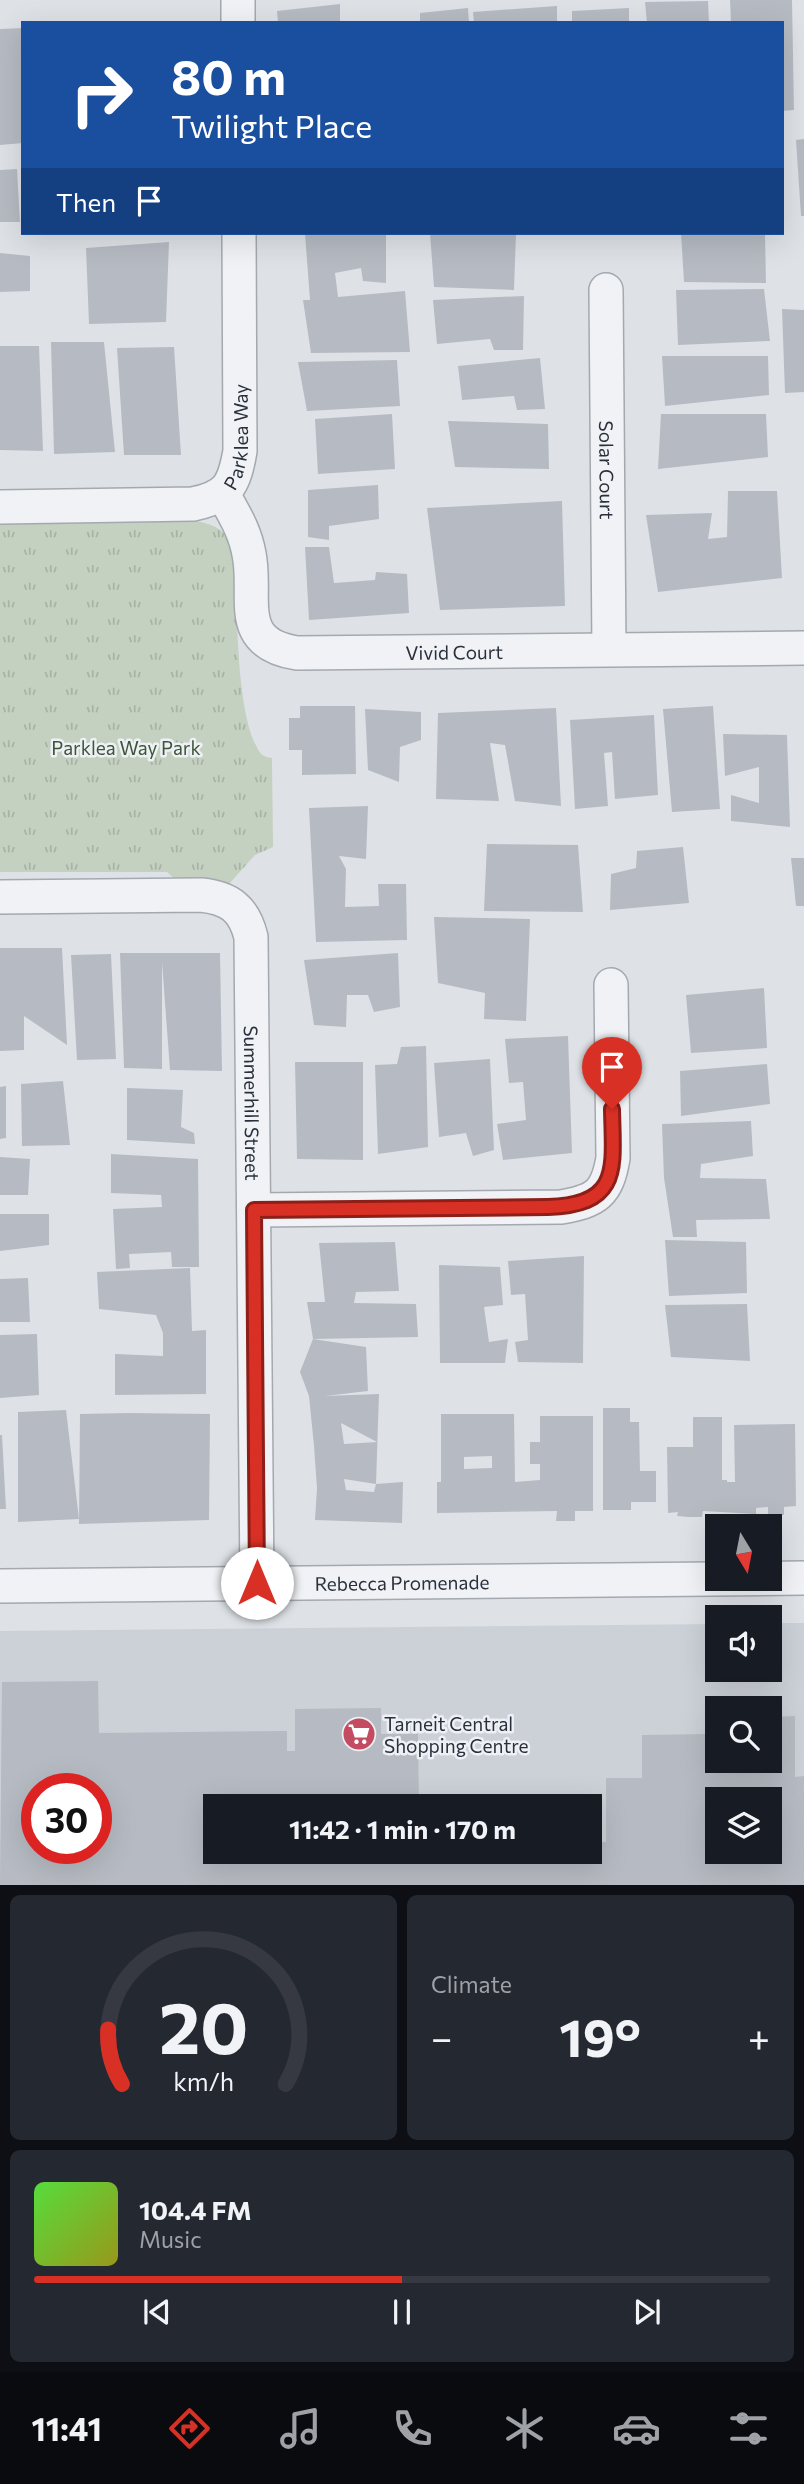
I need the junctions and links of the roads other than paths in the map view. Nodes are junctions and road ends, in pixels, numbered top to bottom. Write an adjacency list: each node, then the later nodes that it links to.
1 (238, 0): 2 (street)
2 (238, 21)
3 (239, 235): 5 (street, Parklea Way)
4 (606, 290): 8 (street, Solar Court)
5 (223, 494): 6 (street, Parklea Way); 8 (street, Vivid Court)
6 (0, 507)
7 (804, 648): 8 (street, Vivid Court)
8 (610, 649)
9 (0, 897): 11 (street, Summerhill Street)
10 (611, 985): 11 (street)
11 (254, 1210): 13 (street, Summerhill Street)
12 (804, 1578): 13 (street, Rebecca Promenade)
13 (257, 1583): 14 (street, Rebecca Promenade)
14 (0, 1586)

